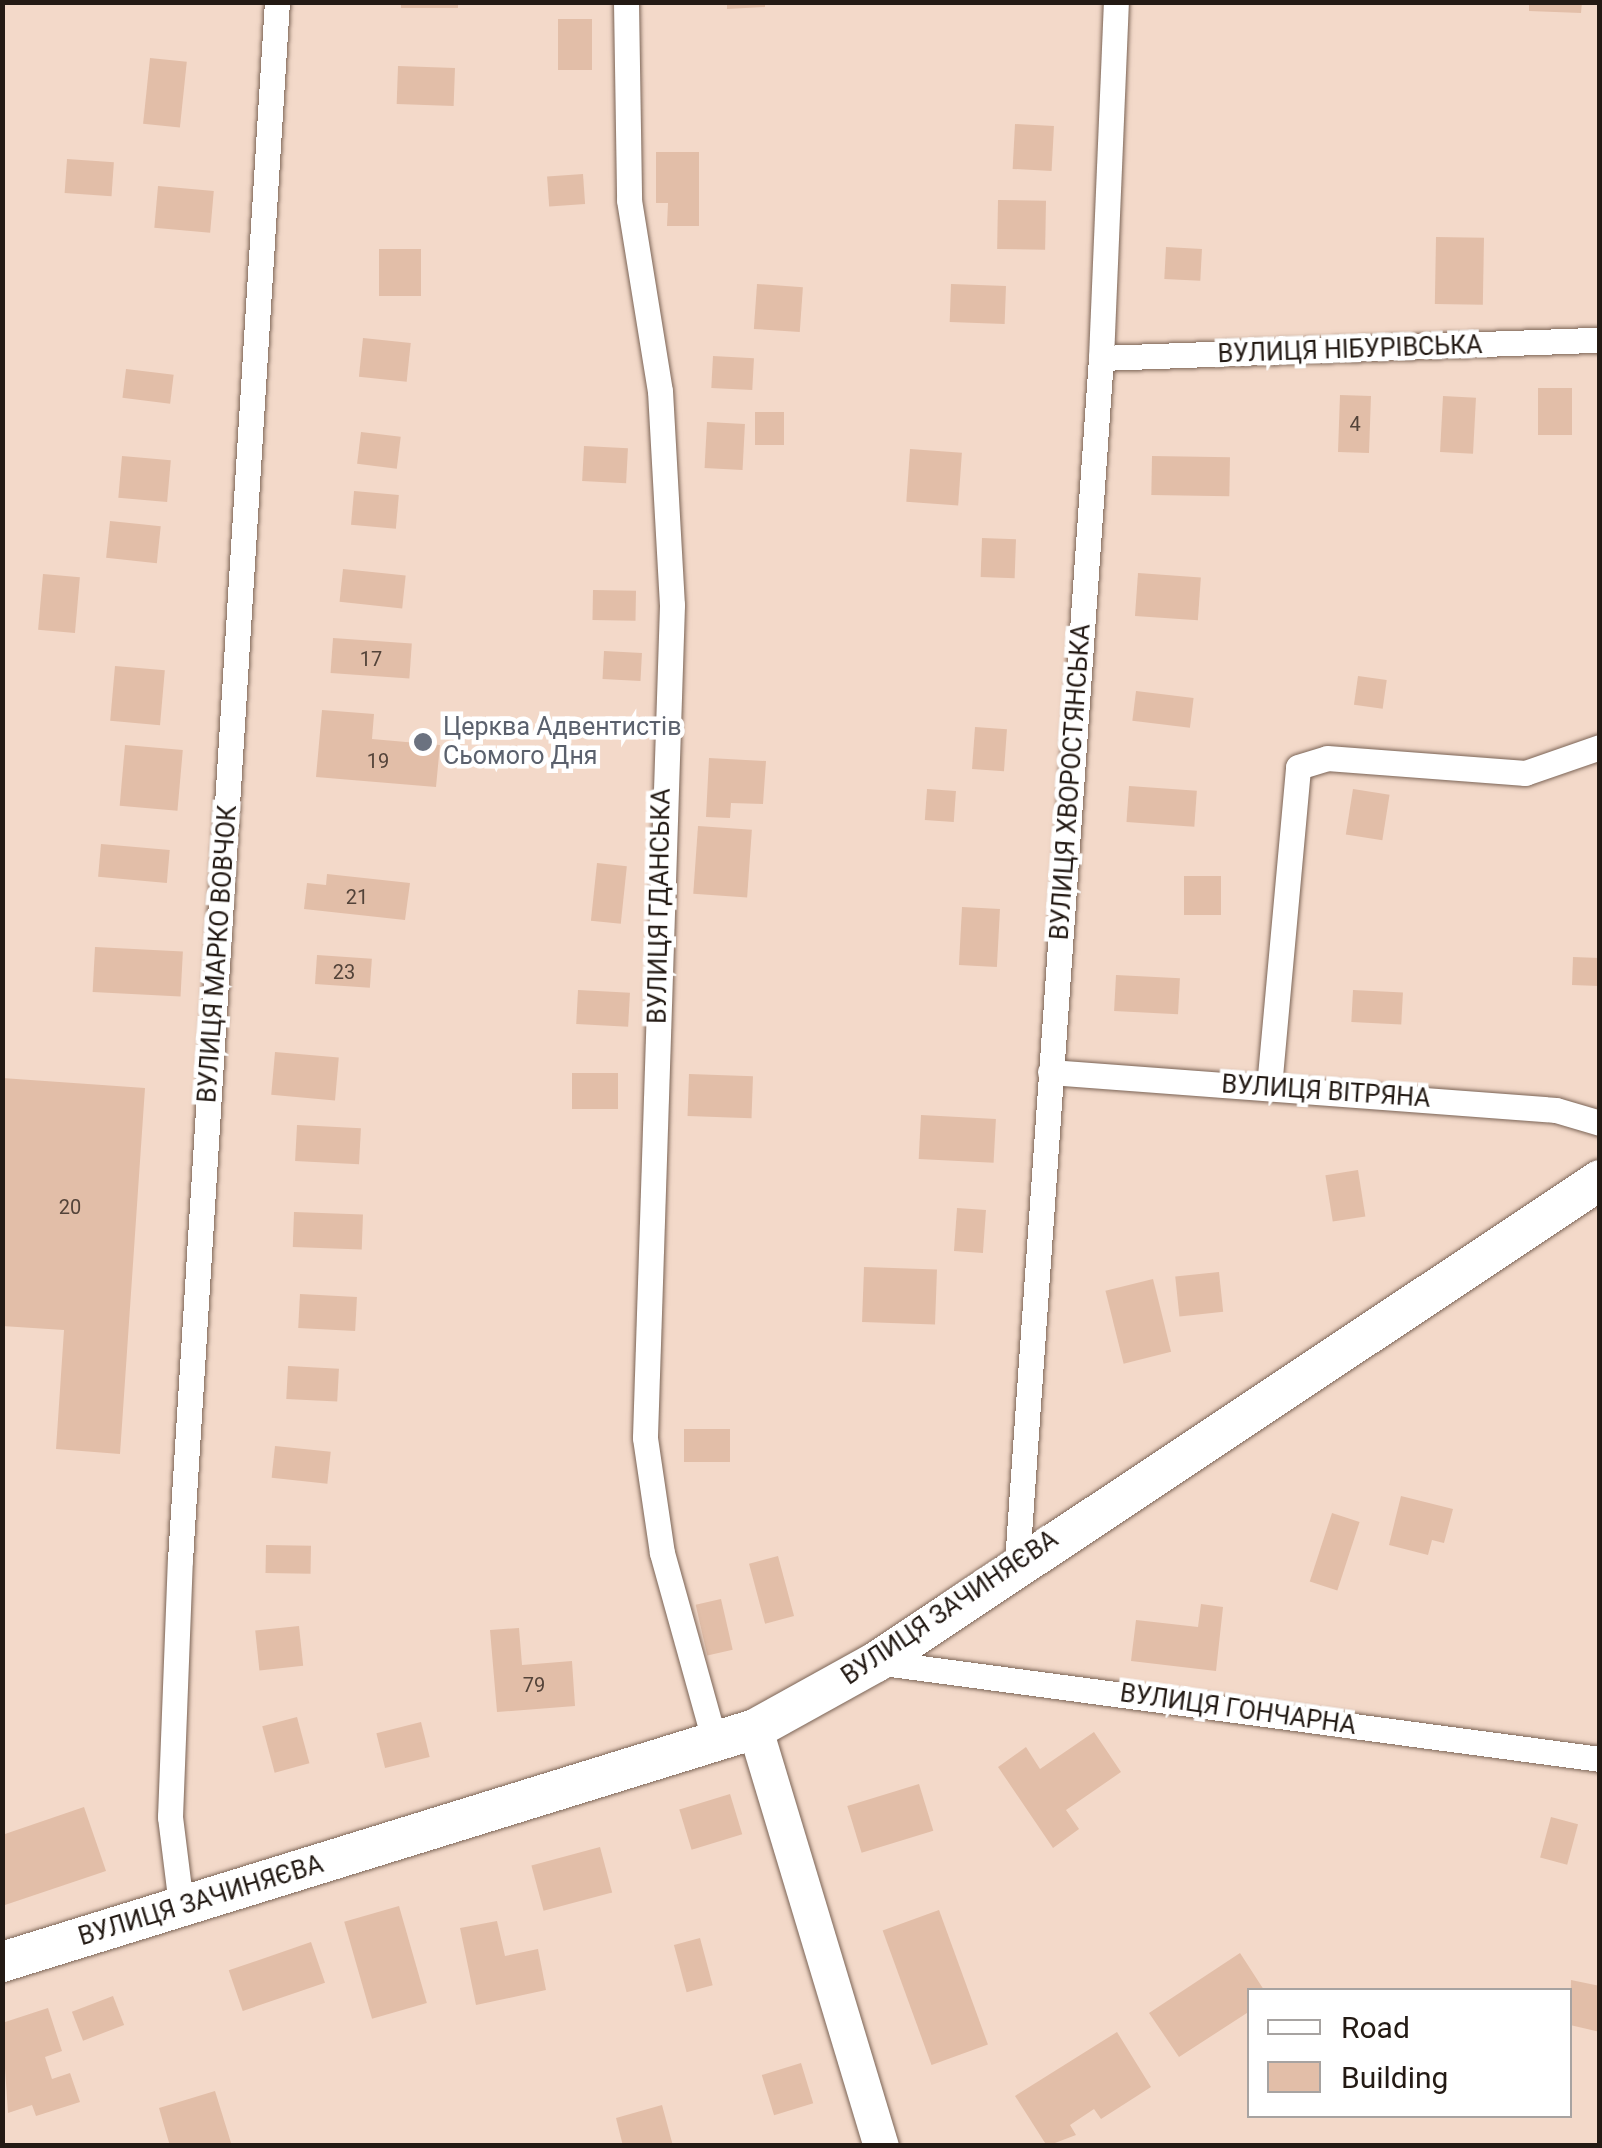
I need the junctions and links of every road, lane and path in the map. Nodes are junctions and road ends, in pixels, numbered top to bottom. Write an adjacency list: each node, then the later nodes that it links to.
1 (276, 2): 16 (street, ВУЛИЦЯ МАРКО ВОВЧОК)
2 (626, 2): 14 (street, ВУЛИЦЯ ГДАНСЬКА)
3 (1116, 2): 5 (street, ВУЛИЦЯ ХВОРОСТЯНСЬКА)
4 (1600, 340): 5 (street, ВУЛИЦЯ НІБУРІВСЬКА)
5 (1101, 358): 7 (street, ВУЛИЦЯ ХВОРОСТЯНСЬКА)
6 (1600, 747): 8 (street)
7 (1050, 1072): 8 (street, ВУЛИЦЯ ВІТРЯНА); 11 (street, ВУЛИЦЯ ХВОРОСТЯНСЬКА)
8 (1270, 1086): 9 (street, ВУЛИЦЯ ВІТРЯНА)
9 (1600, 1124)
10 (1600, 1180): 11 (main road, ВУЛИЦЯ ЗАЧИНЯЄВА)
11 (1017, 1562): 12 (main road, ВУЛИЦЯ ЗАЧИНЯЄВА)
12 (876, 1662): 13 (main road, ВУЛИЦЯ ЗАЧИНЯЄВА); 15 (street, ВУЛИЦЯ ГОНЧАРНА)
13 (755, 1730): 14 (main road, ВУЛИЦЯ ЗАЧИНЯЄВА); 18 (street)
14 (715, 1744): 16 (main road, ВУЛИЦЯ ЗАЧИНЯЄВА)
15 (1600, 1759)
16 (182, 1905): 17 (main road, ВУЛИЦЯ ЗАЧИНЯЄВА)
17 (2, 1962)
18 (881, 2146)

